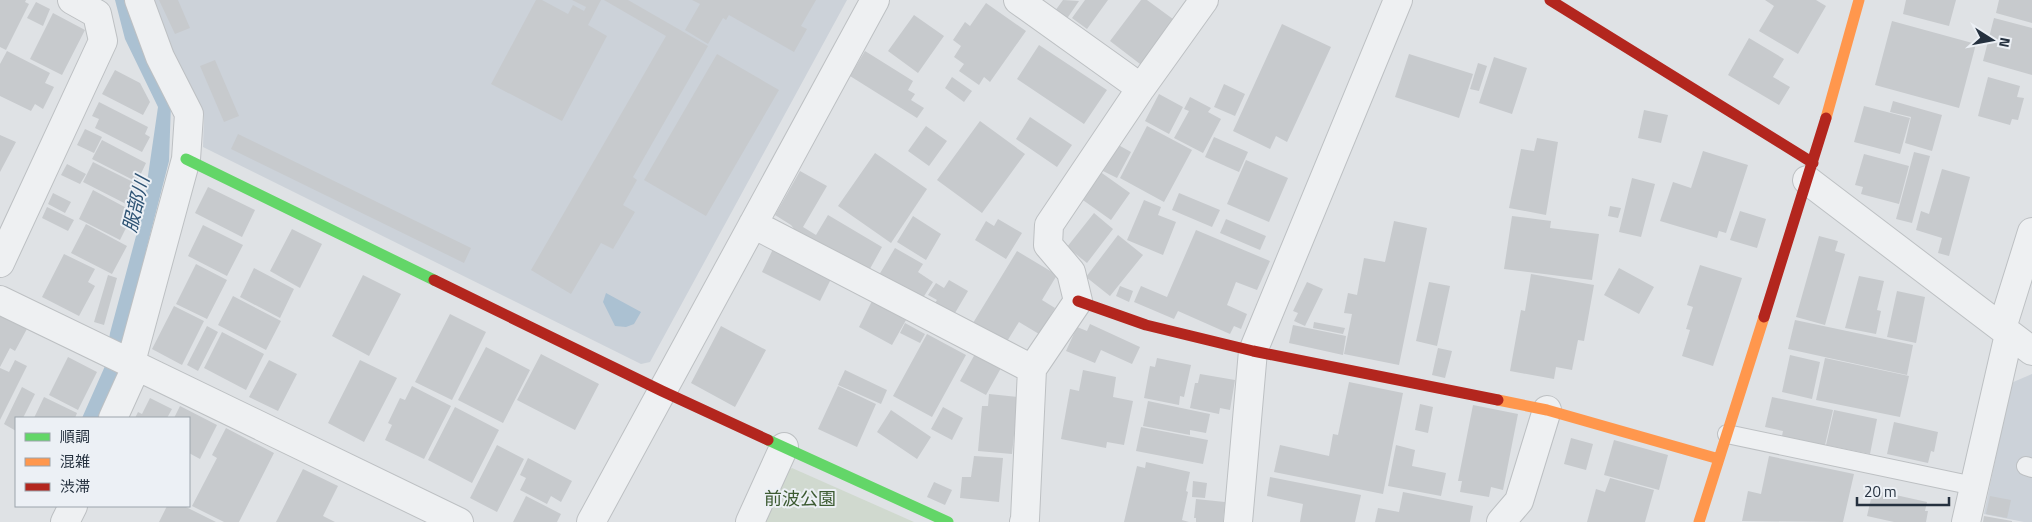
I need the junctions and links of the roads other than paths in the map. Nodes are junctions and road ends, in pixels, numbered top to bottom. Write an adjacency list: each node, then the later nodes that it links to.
1 (72, 0): 9 (street)
2 (139, 0): 11 (street)
3 (874, 0): 13 (street)
4 (1018, 0): 10 (street)
5 (1204, 0): 10 (street)
6 (1398, 0): 19 (street)
7 (1550, 0): 12 (street)
8 (1859, 0): 12 (street)
9 (98, 7): 15 (street)
10 (1141, 88): 17 (street)
11 (186, 159): 21 (street); 23 (street)
12 (1810, 172): 18 (street); 26 (street)
13 (753, 224): 22 (street); 23 (street)
14 (2032, 232): 18 (street)
15 (0, 263)
16 (0, 300): 21 (street)
17 (1078, 301): 19 (street); 22 (street)
18 (2005, 331): 20 (street); 29 (street)
19 (1253, 351): 24 (street); 37 (street)
20 (2032, 352)
21 (134, 364): 25 (street); 32 (street)
22 (1032, 369): 36 (street)
23 (662, 391): 27 (street); 33 (street)
24 (1547, 410): 28 (street); 38 (street)
25 (113, 417)
26 (1727, 434): 28 (street); 29 (lane)
27 (784, 447): 34 (street); 35 (street)
28 (1719, 459): 39 (street)
29 (1974, 486): 40 (street)
30 (72, 507): 31 (street)
31 (65, 522)
32 (460, 522)
33 (591, 522)
34 (750, 522)
35 (948, 522)
36 (1024, 522)
37 (1238, 522)
38 (1501, 522)
39 (1699, 522)
40 (1966, 522)

